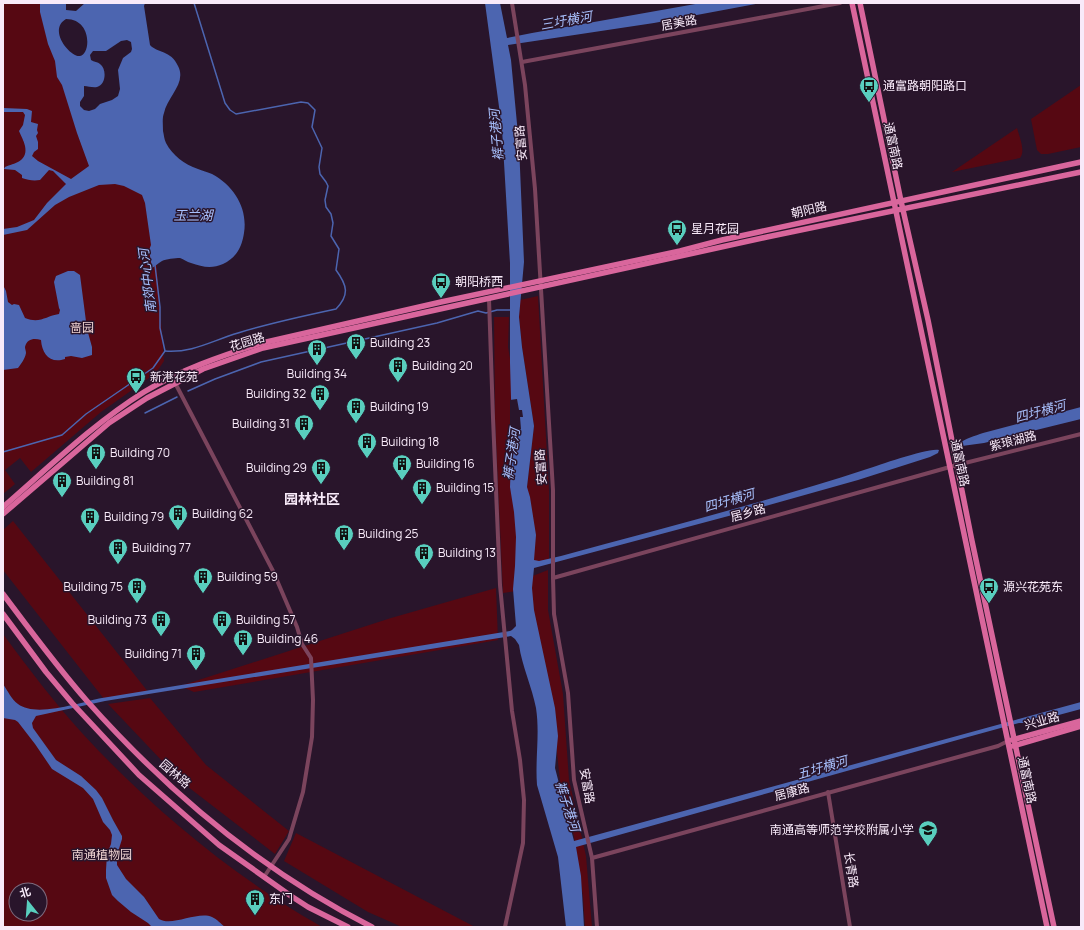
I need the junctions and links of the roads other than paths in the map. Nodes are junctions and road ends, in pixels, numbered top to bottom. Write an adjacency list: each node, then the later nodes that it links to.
1 (512, 3): 5 (street, 安富路)
2 (840, 3): 5 (street, 居美路)
3 (852, 3): 9 (main road, 通富南路)
4 (860, 3): 8 (main road, 通富南路)
5 (522, 62): 12 (street, 安富路)
6 (1081, 162): 8 (main road, 朝阳路)
7 (1081, 172): 10 (main road, 朝阳路)
8 (901, 201): 9 (main road, 朝阳路); 10 (main road, 通富南路)
9 (894, 202): 11 (main road, 通富南路); 12 (main road, 朝阳路)
10 (903, 210): 11 (main road, 朝阳路); 17 (main road, 通富南路)
11 (896, 211): 12 (main road, 朝阳路); 18 (main road, 通富南路)
12 (541, 284): 13 (main road, 花园路); 14 (main road, 花园路); 21 (street, 安富路)
13 (490, 299): 15 (main road, 花园路); 34 (street)
14 (172, 377): 15 (street); 19 (main road, 花园路)
15 (175, 382): 20 (main road, 花园路); 30 (street)
16 (1081, 434): 17 (street, 紫琅湖路)
17 (957, 465): 18 (street, 紫琅湖路); 24 (main road, 通富南路)
18 (949, 467): 21 (street, 居乡路); 24 (main road, 通富南路)
19 (3, 507)
20 (3, 514)
21 (553, 578): 29 (street, 安富路)
22 (3, 594): 30 (main road, 园林路)
23 (3, 614): 31 (main road, 园林路)
24 (1007, 720): 27 (main road, 通富南路)
25 (1081, 721): 27 (main road, 兴业路)
26 (1081, 726): 27 (main road, 兴业路)
27 (1012, 743): 28 (street, 居康路); 37 (main road, 通富南路); 38 (main road, 通富南路)
28 (828, 792): 29 (street, 居康路); 36 (street, 长青路)
29 (592, 858): 35 (street, 安富路)
30 (271, 867): 31 (street); 33 (main road, 园林路)
31 (264, 877): 32 (main road, 园林路)
32 (348, 927)
33 (372, 927)
34 (505, 927)
35 (597, 927)
36 (850, 927)
37 (1047, 927)
38 (1054, 927)

